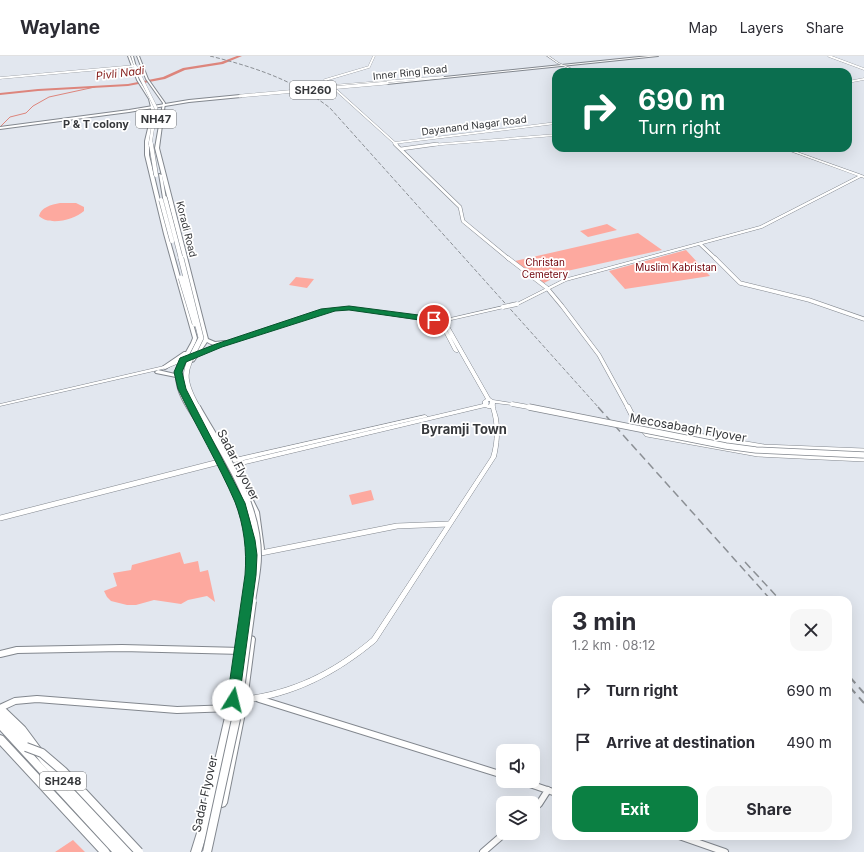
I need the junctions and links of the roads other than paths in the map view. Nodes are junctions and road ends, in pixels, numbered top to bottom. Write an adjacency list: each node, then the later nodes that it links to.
1 (132, 56): 9 (main road); 9 (main road, NH47)
2 (138, 56): 9 (main road)
3 (374, 56): 21 (street)
4 (547, 56): 10 (main road)
5 (650, 56): 10 (main road, Inner Ring Road / SH260)
6 (657, 56): 10 (main road, Inner Ring Road)
7 (829, 56): 12 (street)
8 (832, 56): 12 (street)
9 (137, 65): 14 (street); 19 (main road); 20 (main road); 32 (main road, NH47, bridge)
10 (561, 65): 11 (main road); 13 (main road, Inner Ring Road / SH260); 15 (main road, Inner Ring Road)
11 (568, 68)
12 (864, 69)
13 (443, 76): 18 (main road, Inner Ring Road / SH260); 21 (street)
14 (0, 78)
15 (430, 78): 18 (main road, Inner Ring Road); 21 (street)
16 (864, 79): 17 (street)
17 (852, 81)
18 (386, 82): 22 (main road, Inner Ring Road / SH260, bridge)
19 (151, 85): 20 (main road); 22 (main road)
20 (142, 86): 23 (main road)
21 (332, 87): 29 (street)
22 (163, 103): 23 (main road, SH260); 25 (main road, Koradi Road / NH47)
23 (153, 106): 24 (main road); 27 (main road, SH260)
24 (153, 118): 25 (main road); 34 (main road, Koradi Road / NH47)
25 (163, 118): 34 (main road, Koradi Road / NH47)
26 (552, 123): 29 (street, Dayanand Nagar Road)
27 (1, 128)
28 (552, 135): 30 (street)
29 (394, 143): 30 (street)
30 (401, 149): 38 (street)
31 (794, 152): 33 (main road)
32 (158, 175): 34 (main road, NH47); 34 (main road, NH47)
33 (862, 177): 35 (main road)
34 (161, 194): 36 (main road, Koradi Road / NH47); 37 (main road, Koradi Road); 84 (main road, Sadar Flyover / NH47, bridge); 85 (main road, Sadar Flyover / NH47, bridge)
35 (700, 244): 38 (main road); 39 (street)
36 (184, 255): 37 (main road); 42 (main road, Koradi Road / NH47)
37 (172, 257): 44 (main road, Koradi Road)
38 (547, 288): 40 (main road, bridge); 52 (street)
39 (864, 319)
40 (440, 323): 41 (main road); 50 (main road)
41 (270, 329): 43 (main road); 45 (main road)
42 (206, 340): 43 (main road); 45 (main road, NH47)
43 (225, 343): 45 (main road)
44 (188, 351): 46 (main road, Koradi Road); 47 (main road)
45 (194, 357): 46 (main road); 57 (main road, NH47)
46 (182, 362): 47 (main road); 48 (main road); 49 (main road, Koradi Road)
47 (165, 367): 51 (main road)
48 (158, 372): 49 (main road); 51 (main road)
49 (178, 376): 56 (main road)
50 (490, 404): 54 (main road, Mecosabagh Flyover, bridge); 57 (main road, Mecosabagh Flyover); 59 (main road)
51 (0, 407)
52 (640, 426): 53 (street); 55 (street)
53 (864, 452)
54 (864, 455)
55 (864, 459)
56 (220, 462): 57 (street); 58 (street); 62 (main road)
57 (232, 462): 60 (main road, NH47)
58 (0, 518)
59 (449, 524): 60 (street); 64 (main road)
60 (261, 552): 61 (main road, NH47)
61 (250, 651): 62 (street); 65 (main road, NH47)
62 (240, 652): 63 (street); 66 (main road)
63 (0, 654)
64 (259, 699): 65 (main road); 72 (street)
65 (244, 700): 66 (main road); 68 (main road, NH47)
66 (232, 704): 67 (street); 68 (street); 83 (main road)
67 (0, 708): 81 (main road, SH248)
68 (242, 708): 85 (main road, NH47)
69 (0, 716): 82 (main road, bridge)
70 (0, 724): 80 (main road)
71 (0, 739): 79 (main road, SH248)
72 (496, 773)
73 (540, 787): 74 (street)
74 (548, 790): 75 (street); 76 (street)
75 (552, 792)
76 (540, 802)
77 (497, 840): 86 (street)
78 (690, 840): 87 (street)
79 (105, 852)
80 (118, 852)
81 (128, 852)
82 (138, 852)
83 (196, 852)
84 (203, 852)
85 (208, 852)
86 (483, 852)
87 (725, 852)

